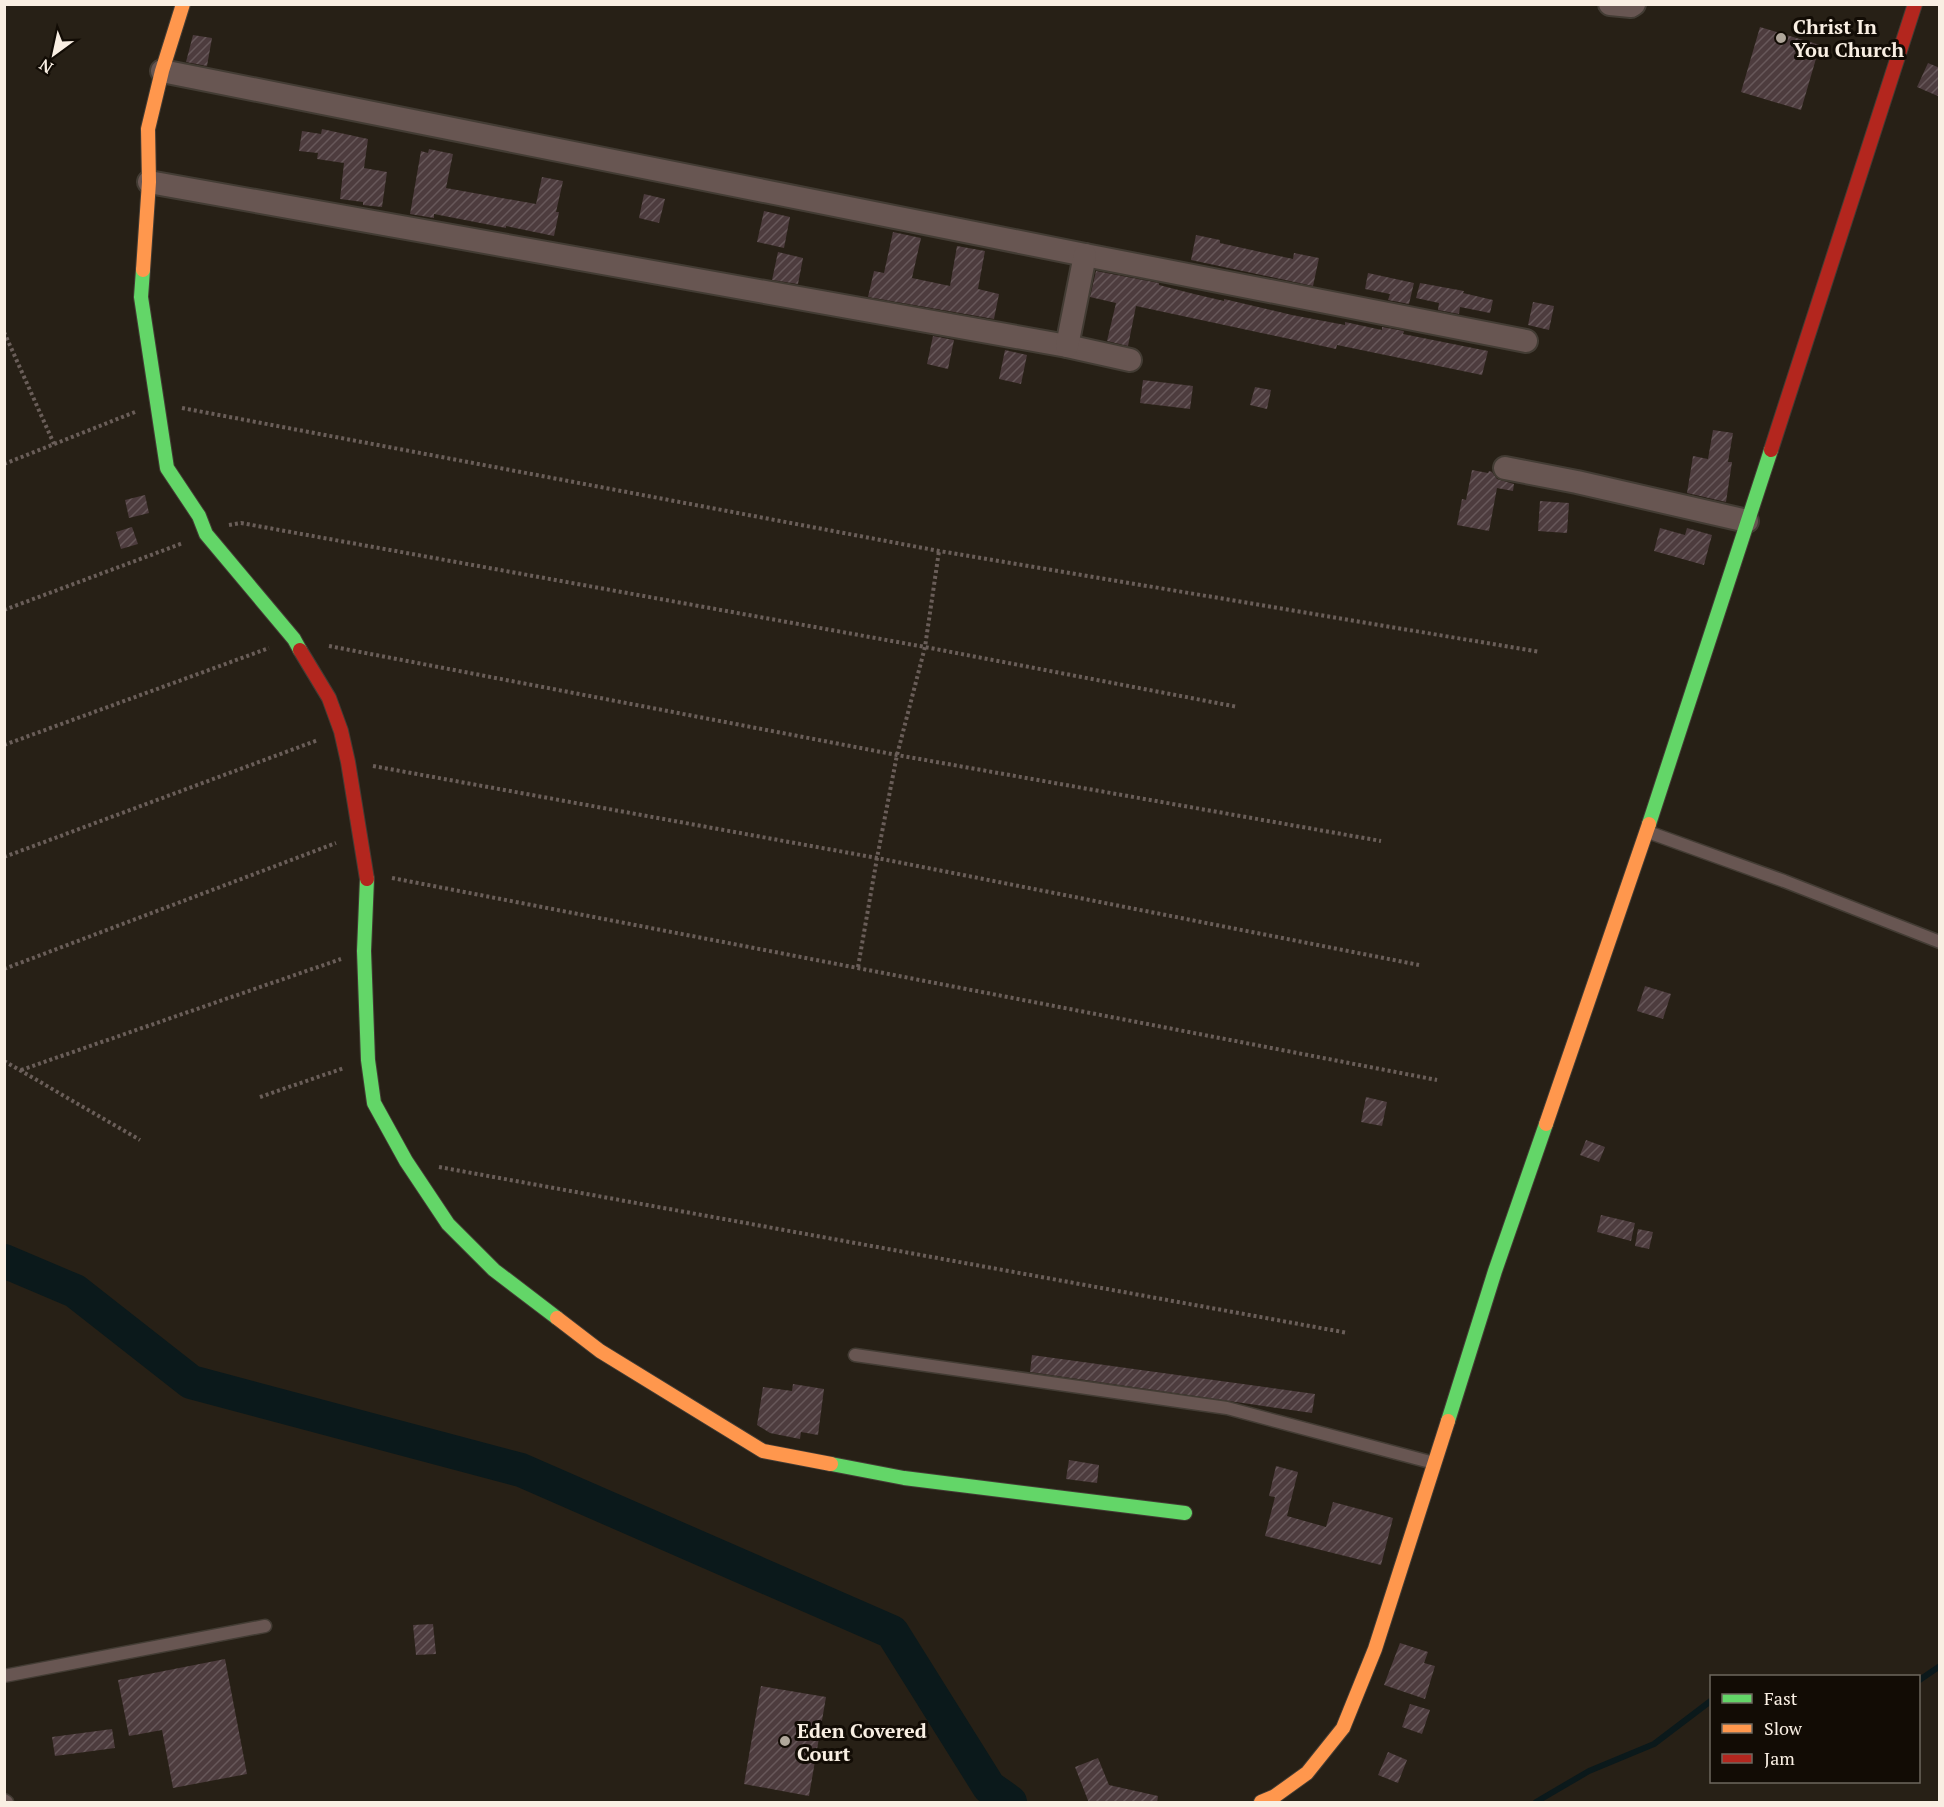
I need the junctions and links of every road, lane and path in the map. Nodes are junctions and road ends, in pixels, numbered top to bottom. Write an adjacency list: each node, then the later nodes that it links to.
1 (183, 4): 5 (street)
2 (1610, 4): 3 (street)
3 (1634, 4)
4 (1915, 4): 16 (street)
5 (162, 71): 6 (street); 7 (street)
6 (149, 182): 10 (street); 12 (street)
7 (1085, 255): 9 (street); 10 (street)
8 (4, 332): 13 (path)
9 (1526, 341)
10 (1067, 346): 11 (street)
11 (1130, 360)
12 (157, 403): 13 (path); 17 (street); 18 (path)
13 (54, 444): 14 (path)
14 (4, 464)
15 (1505, 468): 16 (street)
16 (1747, 521): 28 (street)
17 (206, 534): 19 (path); 20 (street); 21 (path)
18 (939, 551): 21 (path); 22 (path)
19 (4, 610)
20 (294, 639): 24 (street); 25 (path); 26 (path)
21 (925, 647): 23 (path); 26 (path)
22 (1540, 652)
23 (1238, 706)
24 (341, 731): 27 (street); 31 (path)
25 (4, 745)
26 (897, 755): 30 (path); 32 (path)
27 (348, 762): 29 (street); 32 (path)
28 (1647, 831): 34 (lane); 48 (street)
29 (359, 834): 33 (street); 38 (path)
30 (1381, 841)
31 (4, 857)
32 (877, 858): 36 (path); 37 (path)
33 (367, 873): 35 (street); 37 (path)
34 (1940, 942)
35 (364, 951): 39 (street); 41 (path)
36 (1419, 965)
37 (858, 967): 42 (path)
38 (4, 969)
39 (368, 1060): 43 (path); 45 (street)
40 (4, 1061): 41 (path)
41 (21, 1070): 44 (path)
42 (1437, 1080)
43 (260, 1097)
44 (140, 1140)
45 (406, 1161): 46 (path); 49 (street)
46 (1348, 1333)
47 (855, 1354): 48 (lane)
48 (1435, 1463): 52 (street)
49 (1185, 1514)
50 (265, 1626): 51 (lane)
51 (4, 1676)
52 (1261, 1803)

